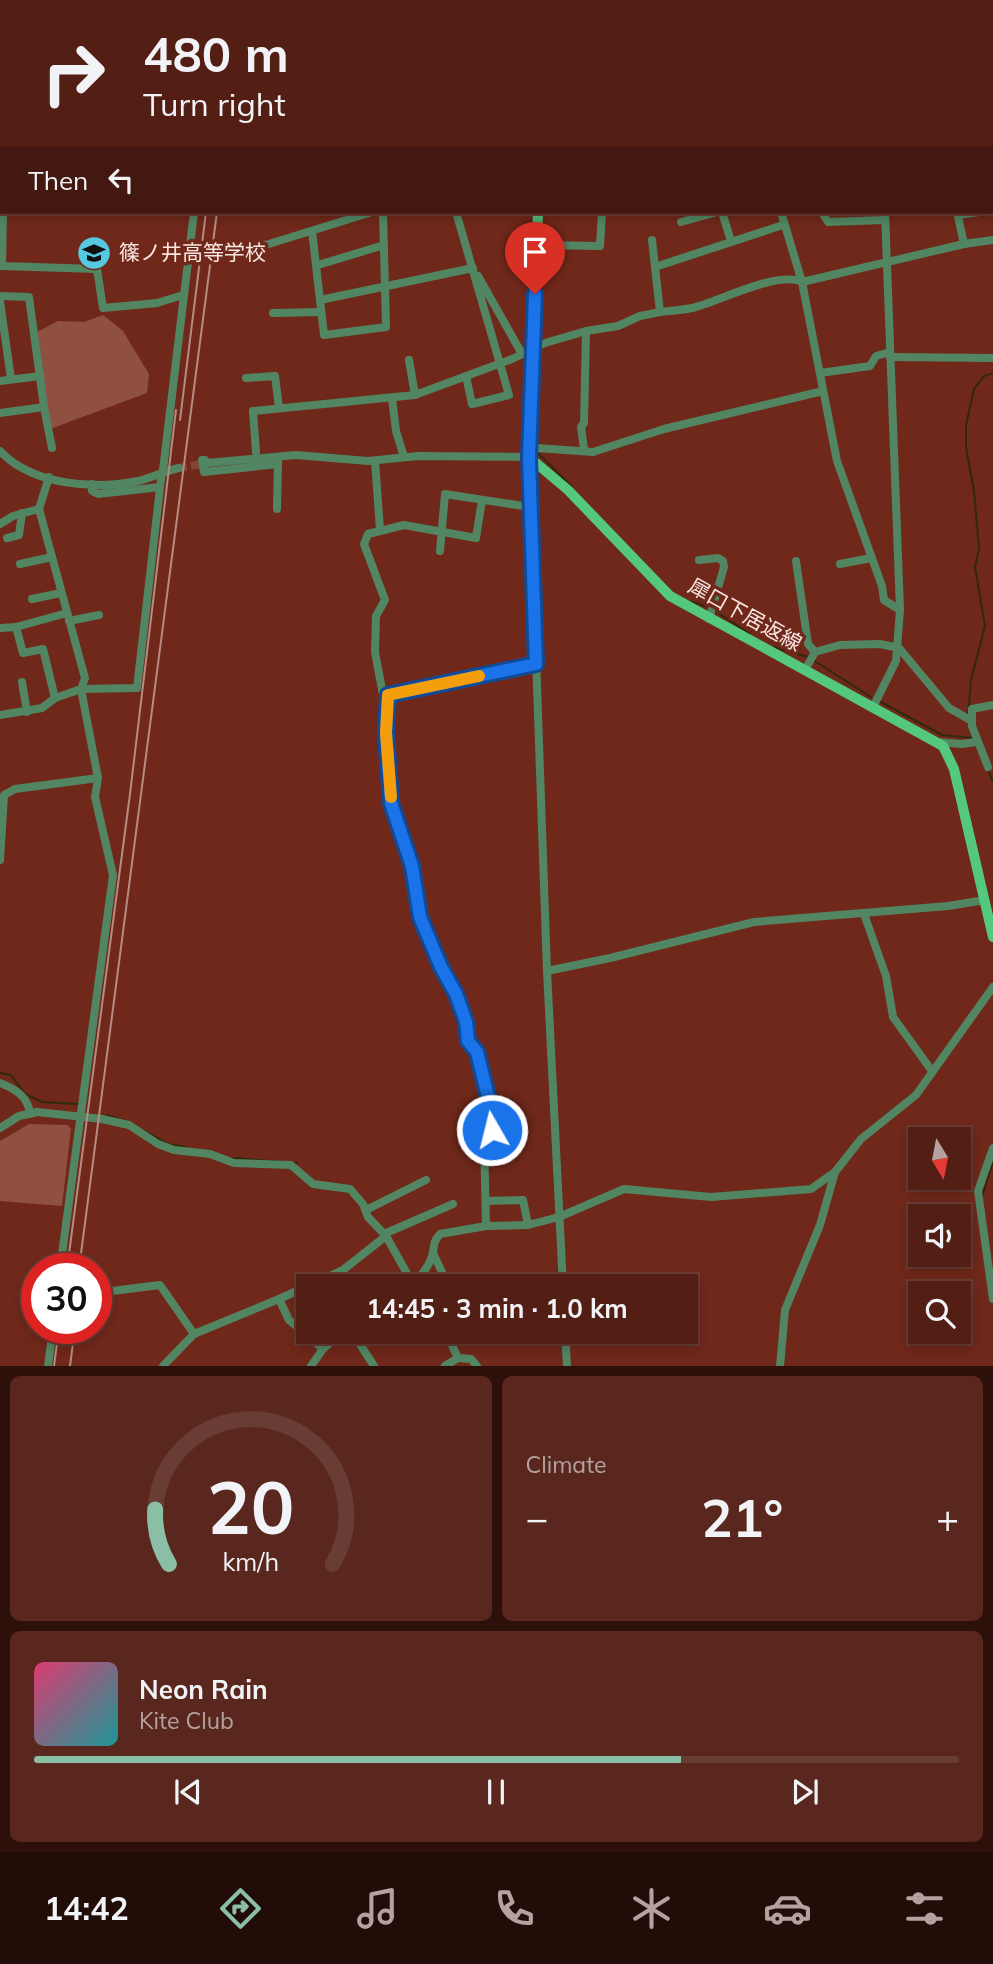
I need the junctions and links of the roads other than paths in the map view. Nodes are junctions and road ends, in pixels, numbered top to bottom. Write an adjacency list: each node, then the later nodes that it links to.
1 (4, 214): 30 (street)
2 (194, 214): 30 (street)
3 (366, 214): 16 (street)
4 (383, 214): 21 (street)
5 (460, 214): 27 (street)
6 (538, 214): 22 (main road)
7 (603, 214): 22 (street)
8 (711, 214): 14 (street)
9 (720, 214): 19 (street)
10 (781, 214): 15 (street)
11 (823, 214): 13 (street)
12 (957, 214): 20 (street)
13 (885, 216): 24 (street)
14 (681, 222)
15 (783, 225): 19 (street); 28 (street)
16 (312, 231): 23 (street); 25 (street)
17 (652, 240): 26 (street)
18 (993, 240): 20 (street)
19 (731, 241): 26 (street)
20 (964, 244): 24 (street)
21 (384, 245): 25 (street); 29 (street)
22 (537, 245): 38 (main road)
23 (259, 247)
24 (887, 261): 28 (street); 39 (street)
25 (318, 265): 32 (street)
26 (655, 267): 34 (street)
27 (473, 268): 29 (street); 38 (street); 42 (street)
28 (803, 282): 34 (street); 43 (street)
29 (386, 285): 32 (street); 33 (street)
30 (183, 295): 65 (street)
31 (0, 298): 37 (street); 44 (street)
32 (320, 300): 33 (street)
33 (320, 312): 35 (street)
34 (660, 312): 36 (street)
35 (273, 313)
36 (586, 331): 38 (street); 56 (street)
37 (3, 349): 47 (street)
38 (528, 351): 42 (street); 60 (main road)
39 (890, 354): 40 (street); 43 (street); 86 (street)
40 (993, 359)
41 (409, 360): 50 (street)
42 (500, 363): 45 (street); 45 (street)
43 (820, 373): 49 (street)
44 (40, 376): 47 (street); 52 (street)
45 (466, 376): 50 (street)
46 (246, 378): 53 (street)
47 (11, 379): 48 (street)
48 (0, 381)
49 (823, 391): 56 (street); 79 (street)
50 (415, 395): 51 (street)
51 (392, 398): 53 (street); 59 (street)
52 (44, 407): 54 (street); 55 (street)
53 (279, 408): 58 (street)
54 (0, 413)
55 (52, 448)
56 (584, 449): 60 (street)
57 (0, 451): 66 (street)
58 (256, 452): 61 (street); 61 (street)
59 (404, 457): 60 (street); 62 (street)
60 (529, 457): 69 (street); 89 (main road, 犀口下居返線)
61 (278, 460): 62 (street); 63 (street); 71 (street)
62 (375, 461): 74 (street)
63 (207, 463)
64 (179, 468): 67 (street)
65 (162, 476): 67 (street); 67 (street); 97 (street)
66 (49, 477): 67 (street); 70 (street)
67 (90, 487)
68 (482, 500): 69 (street); 75 (street); 75 (street)
69 (530, 506): 94 (street)
70 (39, 509): 72 (street); 78 (street)
71 (277, 509)
72 (22, 513): 73 (street); 76 (street)
73 (0, 524)
74 (380, 530): 75 (street); 98 (street)
75 (442, 531): 77 (street)
76 (7, 538)
77 (440, 551)
78 (52, 557): 82 (street); 84 (street)
79 (871, 558): 83 (street); 86 (street)
80 (699, 560): 89 (street)
81 (796, 561): 93 (street)
82 (20, 564)
83 (840, 564)
84 (61, 593): 85 (street); 88 (street)
85 (32, 599)
86 (900, 610): 92 (street)
87 (99, 615): 88 (street)
88 (68, 617): 90 (street); 97 (street)
89 (709, 619): 95 (main road, 犀口下居返線)
90 (16, 627): 91 (street); 99 (street)
91 (0, 628)
92 (899, 648): 93 (street); 101 (street); 104 (street)
93 (815, 653): 95 (street)
94 (536, 664): 113 (street); 123 (street)
95 (804, 670): 101 (main road, 犀口下居返線)
96 (22, 682): 102 (street)
97 (81, 689): 99 (street); 108 (street)
98 (383, 695)
99 (55, 698): 102 (street)
100 (993, 705): 104 (street)
101 (873, 706): 105 (main road, 犀口下居返線)
102 (27, 712): 103 (street)
103 (0, 715)
104 (968, 720): 106 (street)
105 (937, 742): 106 (street); 110 (main road)
106 (974, 742): 107 (street)
107 (988, 766)
108 (98, 778): 109 (street); 118 (street)
109 (0, 860)
110 (988, 905): 111 (street); 112 (main road)
111 (864, 914): 113 (street); 115 (street)
112 (993, 937)
113 (547, 971): 126 (street)
114 (993, 986): 115 (street)
115 (932, 1070): 121 (street)
116 (0, 1083): 117 (street)
117 (30, 1114): 118 (street); 119 (street)
118 (80, 1116): 125 (street); 131 (street)
119 (0, 1128)
120 (993, 1148): 137 (street)
121 (835, 1172): 126 (street); 154 (street)
122 (426, 1180): 125 (street)
123 (486, 1201): 127 (street); 128 (street)
124 (453, 1204): 129 (street)
125 (366, 1210): 129 (street)
126 (559, 1217): 127 (street); 135 (street)
127 (528, 1225): 128 (street)
128 (486, 1226): 130 (street)
129 (385, 1235): 132 (street); 138 (street)
130 (433, 1252): 133 (street); 134 (street)
131 (62, 1253)
132 (406, 1274)
133 (422, 1274)
134 (443, 1274)
135 (562, 1274)
136 (112, 1291): 139 (street)
137 (993, 1298)
138 (279, 1299): 139 (street); 145 (street)
139 (194, 1334): 148 (street)
140 (51, 1344): 147 (street)
141 (329, 1344): 145 (street)
142 (360, 1344): 150 (street)
143 (452, 1344): 146 (street)
144 (566, 1344): 153 (street)
145 (323, 1349): 149 (street)
146 (458, 1358): 151 (street); 152 (street)
147 (48, 1366)
148 (163, 1366)
149 (311, 1366)
150 (374, 1366)
151 (445, 1366)
152 (477, 1366)
153 (567, 1366)
154 (780, 1366)

